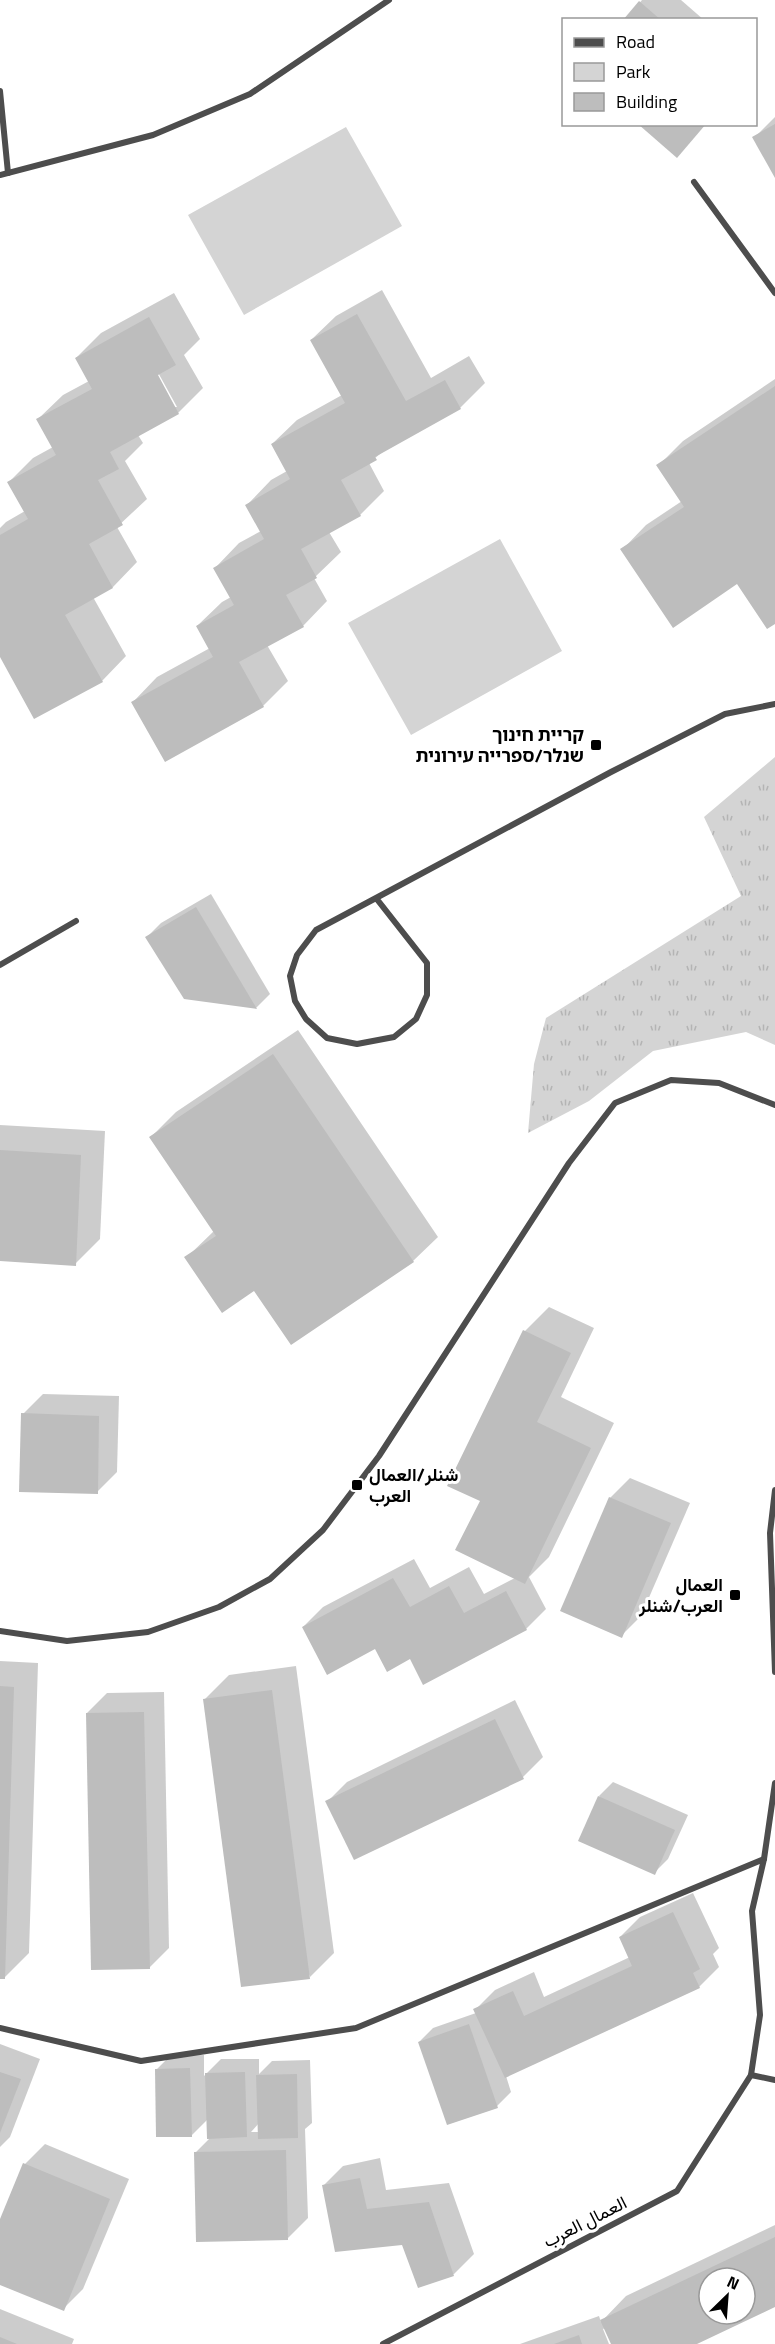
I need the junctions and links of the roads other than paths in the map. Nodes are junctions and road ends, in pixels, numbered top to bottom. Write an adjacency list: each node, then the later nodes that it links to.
1 (389, 0): 3 (street)
2 (0, 91): 3 (street)
3 (8, 173): 4 (street)
4 (0, 175)
5 (694, 182): 6 (street)
6 (775, 293)
7 (775, 704): 8 (street)
8 (376, 898): 8 (street)
9 (76, 921): 10 (street)
10 (0, 965)
11 (775, 1105): 13 (street)
12 (775, 1490): 14 (street)
13 (0, 1631)
14 (775, 1672)
15 (775, 1783): 16 (street)
16 (764, 1858): 17 (street); 18 (street)
17 (0, 2028)
18 (751, 2075): 19 (street); 20 (street, العمال العرب)
19 (775, 2080)
20 (383, 2344)

